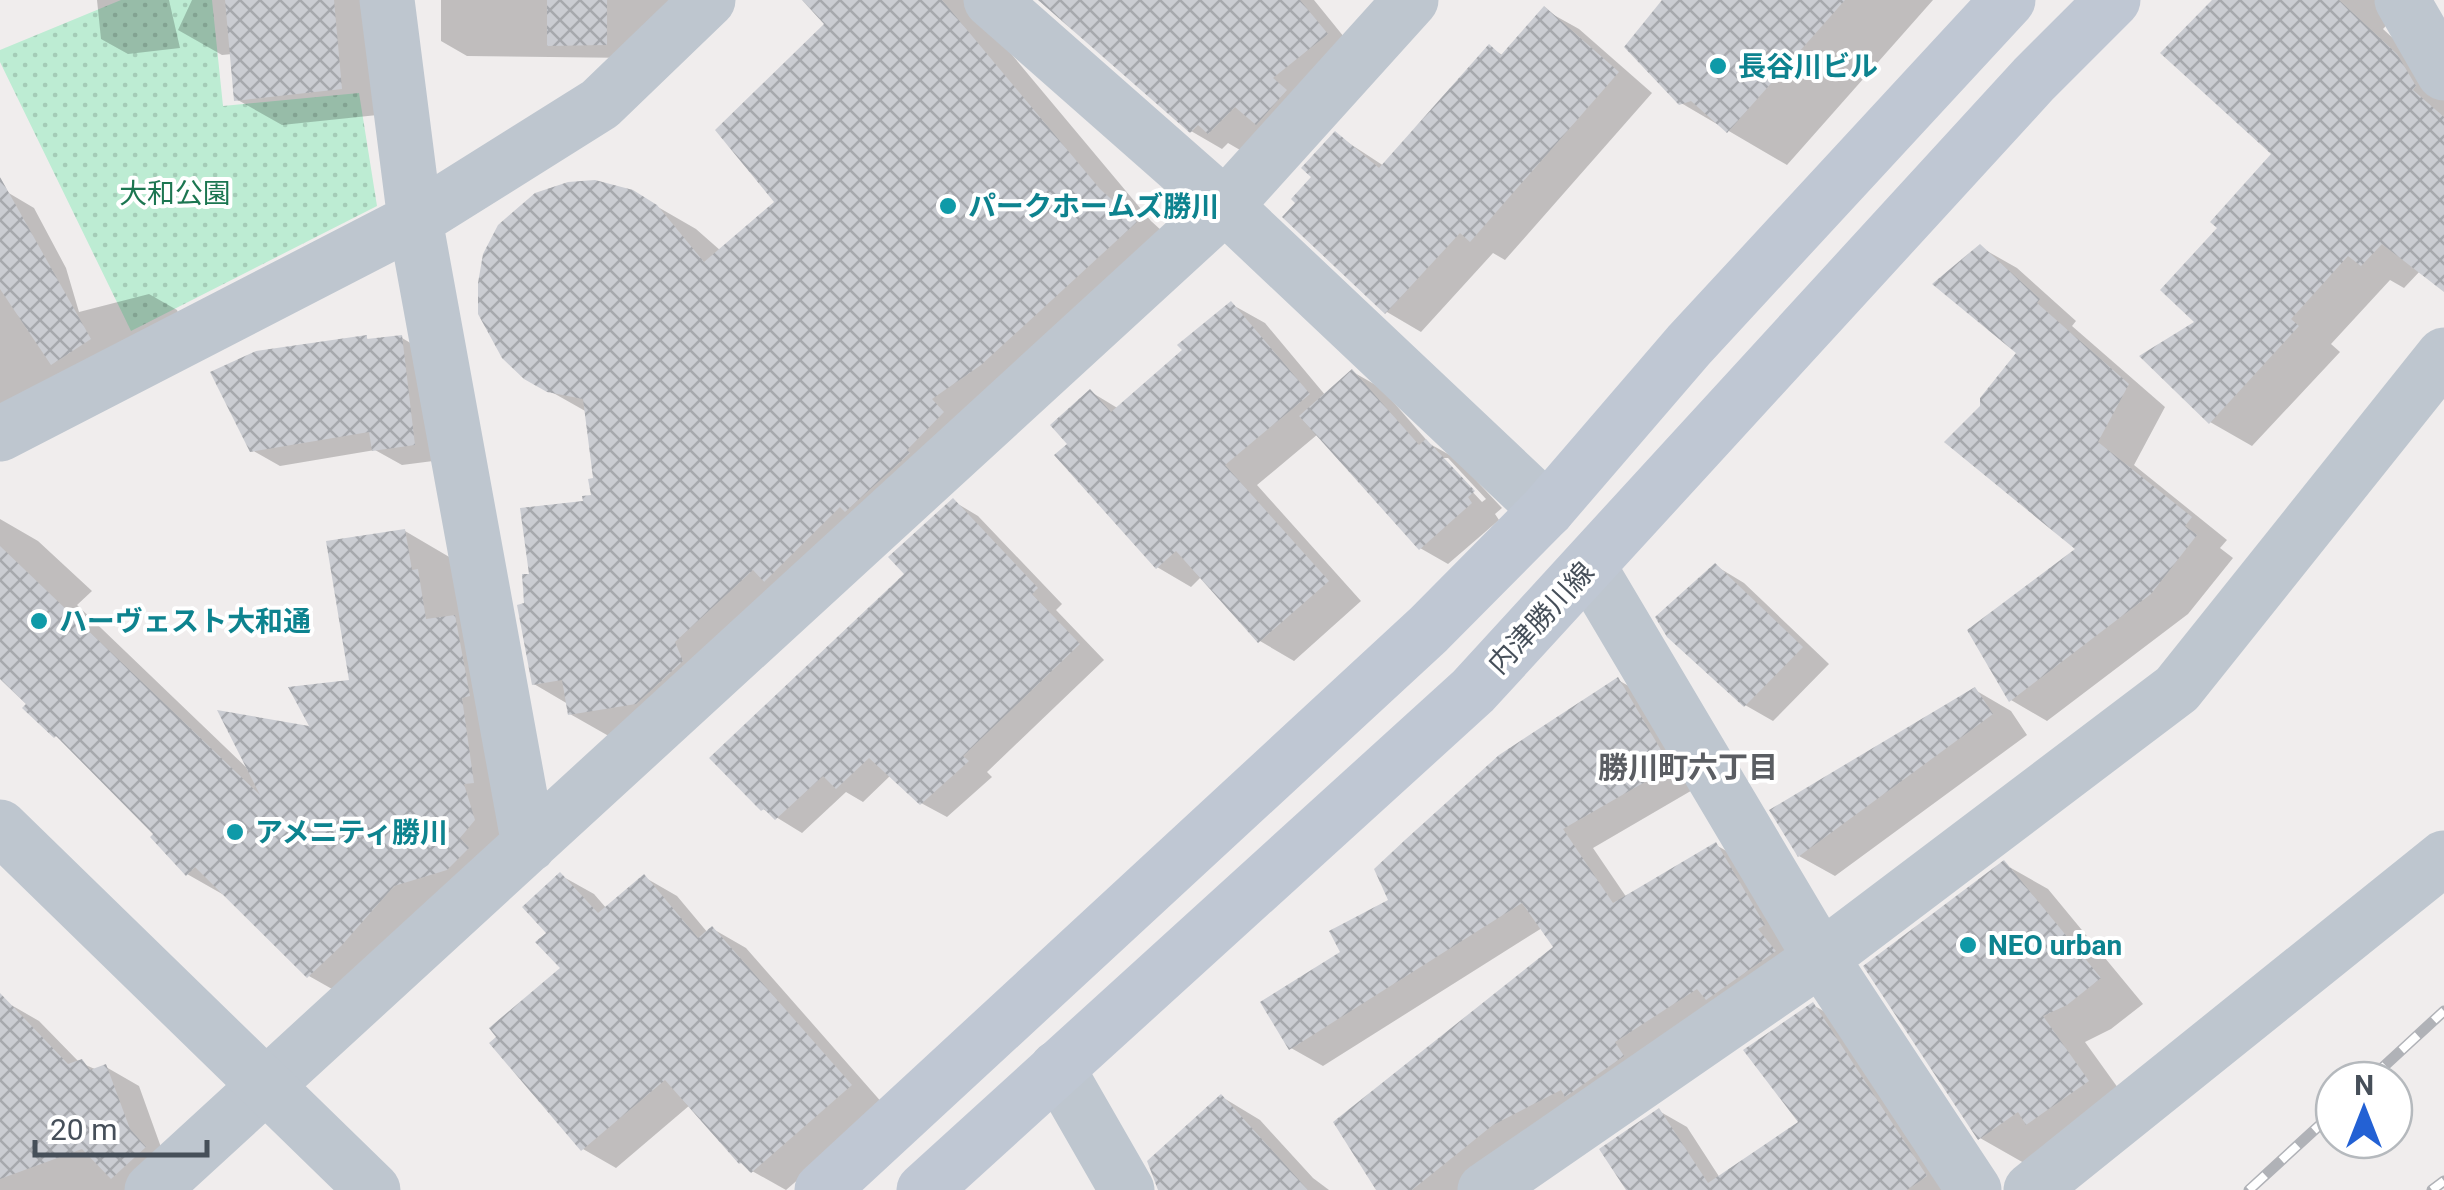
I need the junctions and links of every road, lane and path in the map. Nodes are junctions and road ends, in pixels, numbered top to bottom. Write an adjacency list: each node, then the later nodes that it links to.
1 (388, 0): 10 (street)
2 (708, 0): 10 (street)
3 (991, 0): 9 (street)
4 (1411, 0): 9 (street)
5 (2008, 0): 13 (main road)
6 (2113, 0): 14 (main road, 内津勝川線)
7 (2402, 0): 8 (street)
8 (2444, 73)
9 (1225, 206): 13 (street); 16 (street)
10 (416, 220): 12 (street); 16 (street)
11 (2444, 355): 18 (street)
12 (0, 434)
13 (1547, 510): 23 (main road)
14 (1589, 567): 18 (street); 19 (main road, 内津勝川線)
15 (0, 827): 20 (street)
16 (529, 845): 20 (street)
17 (2444, 858): 28 (street)
18 (1821, 958): 26 (street); 27 (street)
19 (1057, 1068): 24 (main road, 内津勝川線); 25 (street)
20 (266, 1086): 21 (street); 22 (street)
21 (152, 1190)
22 (373, 1190)
23 (822, 1190)
24 (924, 1190)
25 (1127, 1190)
26 (1484, 1190)
27 (1974, 1190)
28 (2032, 1190)

